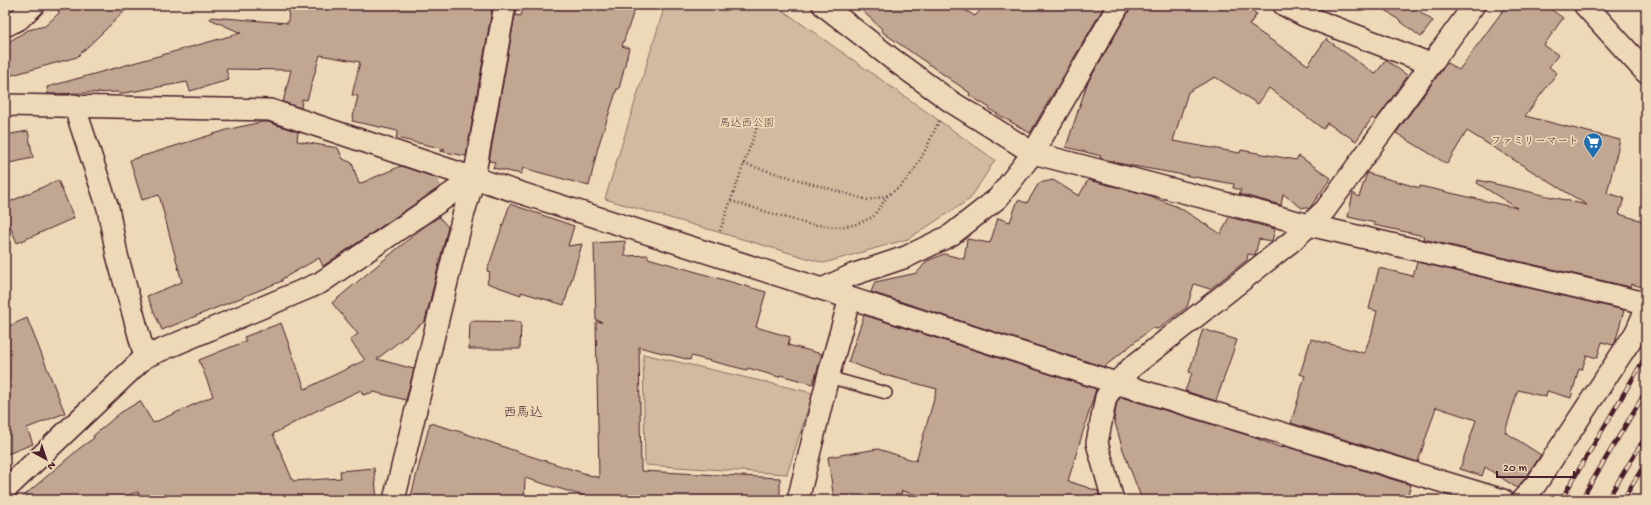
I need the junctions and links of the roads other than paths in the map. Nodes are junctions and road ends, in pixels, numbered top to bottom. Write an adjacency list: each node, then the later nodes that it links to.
1 (34, 5): 8 (street)
2 (505, 5): 14 (street)
3 (823, 5): 13 (street)
4 (1119, 5): 13 (street)
5 (1284, 5): 9 (street)
6 (1474, 5): 9 (street)
7 (1585, 5): 10 (street)
8 (5, 26)
9 (1431, 64): 15 (street)
10 (1646, 72)
11 (5, 105): 12 (street)
12 (74, 105): 14 (street); 20 (street)
13 (1033, 153): 15 (street); 16 (street)
14 (474, 178): 16 (street); 20 (street); 25 (street)
15 (1309, 225): 18 (street); 22 (street)
16 (822, 289): 17 (street)
17 (850, 298): 21 (street); 22 (street)
18 (1646, 303)
19 (1646, 309): 29 (street)
20 (145, 357): 24 (street)
21 (828, 378): 23 (lane); 26 (street)
22 (1116, 382): 27 (street); 28 (street)
23 (886, 393)
24 (5, 490)
25 (394, 500)
26 (798, 500)
27 (1113, 500)
28 (1503, 500)
29 (1522, 500)

